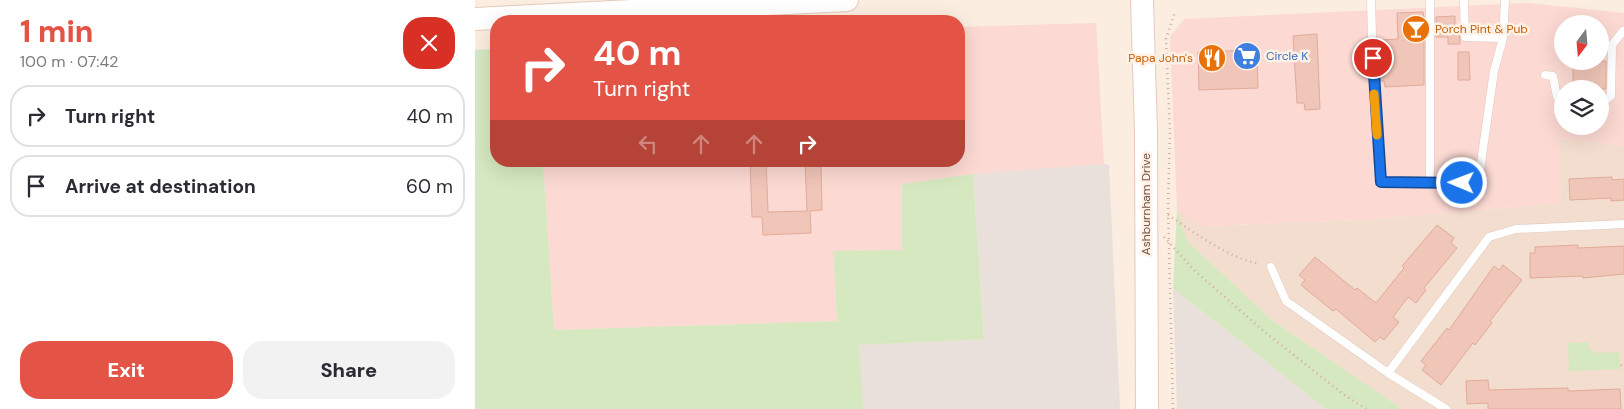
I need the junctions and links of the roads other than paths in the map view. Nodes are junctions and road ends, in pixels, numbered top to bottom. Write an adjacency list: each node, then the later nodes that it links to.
1 (847, 0): 7 (main road)
2 (1142, 0): 19 (main road, Ashburnham Drive)
3 (1371, 0): 15 (lane)
4 (1430, 0): 15 (lane)
5 (1464, 0): 11 (lane)
6 (1505, 0): 11 (lane)
7 (568, 15)
8 (490, 19): 9 (main road)
9 (475, 20)
10 (1623, 31): 14 (lane)
11 (1503, 38): 15 (lane)
12 (1545, 75): 13 (lane)
13 (1554, 82)
14 (1609, 97)
15 (1430, 183)
16 (1624, 224): 18 (lane)
17 (1271, 267): 18 (lane)
18 (1388, 373): 20 (lane)
19 (1147, 409)
20 (1446, 409)

